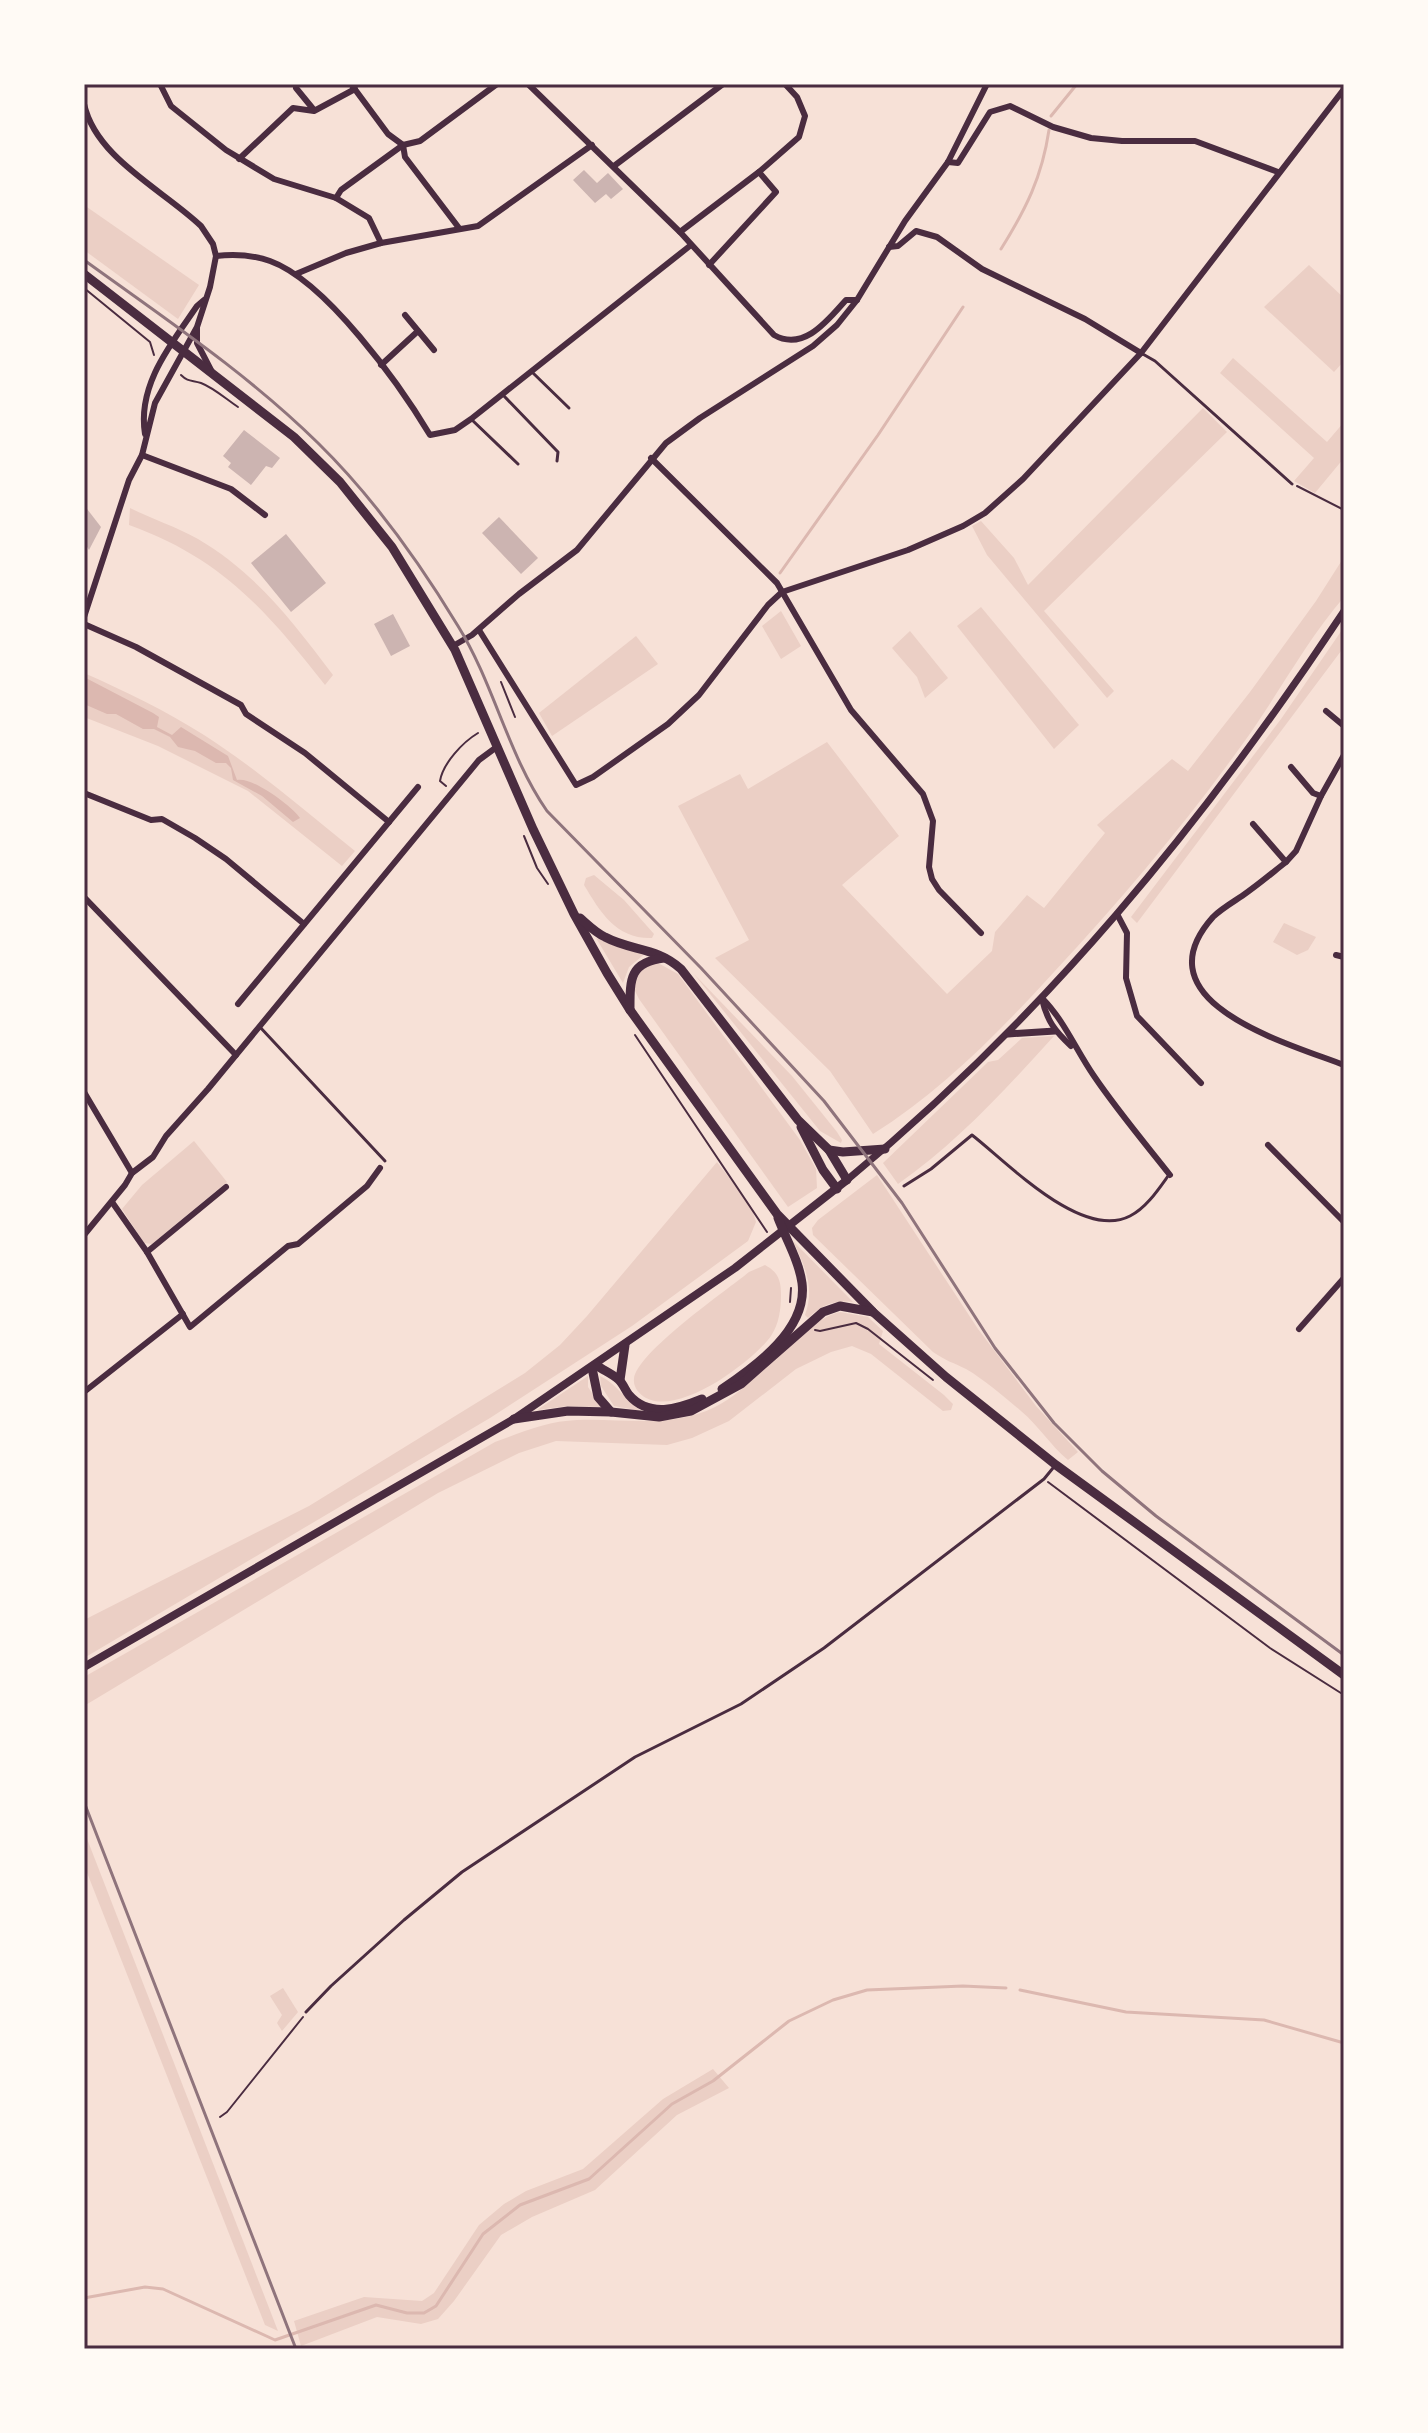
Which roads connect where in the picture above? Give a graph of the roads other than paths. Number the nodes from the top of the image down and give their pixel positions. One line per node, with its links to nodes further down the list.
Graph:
1 (160, 84): 14 (street)
2 (497, 84): 12 (street)
3 (528, 84): 13 (street)
4 (723, 84): 16 (street)
5 (785, 84): 17 (street)
6 (987, 84): 15 (street)
7 (353, 86): 11 (street); 12 (street)
8 (296, 88): 11 (street)
9 (1344, 89): 18 (street)
10 (84, 104): 25 (street)
11 (314, 111): 14 (street)
12 (403, 145): 19 (street); 20 (street)
13 (592, 145): 16 (street); 20 (street)
14 (239, 159): 19 (street)
15 (948, 162): 18 (street); 24 (street)
16 (614, 166): 21 (street)
17 (759, 172): 21 (street); 26 (street)
18 (1278, 172): 37 (street)
19 (336, 198): 22 (street)
20 (459, 228): 22 (street)
21 (680, 232): 23 (street)
22 (381, 243): 28 (street)
23 (691, 245): 26 (street); 39 (street)
24 (889, 247): 30 (street); 37 (street)
25 (216, 256): 28 (street); 29 (street)
26 (709, 265): 30 (street)
27 (84, 274): 34 (main road)
28 (296, 274): 38 (street)
29 (204, 300): 32 (street); 34 (street)
30 (857, 300): 46 (street)
31 (405, 315): 33 (street)
32 (197, 327): 35 (street); 40 (street)
33 (418, 331): 36 (street); 38 (street)
34 (172, 342): 35 (main road); 44 (street)
35 (182, 350): 40 (main road); 44 (street)
36 (434, 350)
37 (1141, 353): 49 (lane); 51 (street)
38 (381, 365): 43 (street)
39 (530, 371): 41 (street); 42 (lane)
40 (212, 372): 56 (main road)
41 (501, 394): 43 (street); 47 (lane)
42 (569, 408)
43 (471, 419): 48 (lane)
44 (145, 437): 45 (street)
45 (142, 455): 50 (street); 53 (street)
46 (651, 458): 51 (street); 55 (street)
47 (557, 461)
48 (518, 464)
49 (1292, 484)
50 (265, 515)
51 (782, 592): 55 (street); 72 (street)
52 (1344, 611): 70 (street)
53 (84, 617)
54 (84, 624): 65 (street)
55 (479, 630): 56 (street)
56 (454, 648): 59 (main road)
57 (1326, 711): 58 (street)
58 (1344, 726)
59 (494, 748): 69 (main road); 77 (street)
60 (1344, 755): 64 (street)
61 (1291, 767): 64 (street)
62 (418, 787): 65 (street)
63 (84, 793): 71 (street)
64 (1321, 796): 67 (street)
65 (389, 822): 71 (street)
66 (1253, 824): 67 (street)
67 (1286, 862): 82 (street)
68 (84, 897): 81 (street)
69 (574, 914): 73 (main road); 76 (main road)
70 (1117, 914): 74 (street); 83 (street)
71 (304, 924): 75 (street)
72 (981, 933)
73 (665, 958): 76 (main road); 85 (main road)
74 (1042, 998): 78 (street); 79 (street); 80 (street)
75 (238, 1004)
76 (630, 1010): 98 (main road)
77 (259, 1026): 81 (street); 89 (lane)
78 (1055, 1031): 79 (street); 80 (street)
79 (1008, 1034): 87 (street)
80 (1077, 1051): 92 (street)
81 (236, 1055): 91 (street)
82 (1344, 1065)
83 (1201, 1083)
84 (84, 1093): 91 (street)
85 (798, 1120): 88 (main road); 96 (main road)
86 (1268, 1145): 99 (street)
87 (885, 1149): 88 (main road); 93 (street)
88 (829, 1150): 93 (main road)
89 (385, 1161)
90 (380, 1168): 104 (street)
91 (132, 1173): 97 (street)
92 (1170, 1175): 94 (lane)
93 (847, 1180): 96 (main road)
94 (904, 1186)
95 (226, 1187): 101 (street)
96 (837, 1189): 106 (main road)
97 (112, 1202): 100 (street); 101 (street)
98 (777, 1214): 103 (main road); 108 (main road)
99 (1344, 1222)
100 (84, 1235)
101 (147, 1252): 104 (street)
102 (1344, 1278): 105 (street)
103 (873, 1312): 110 (main road); 112 (main road)
104 (183, 1314): 109 (street)
105 (1299, 1329)
106 (625, 1345): 107 (main road); 108 (main road)
107 (594, 1367): 108 (main road); 110 (main road); 111 (main road)
108 (620, 1380)
109 (84, 1392)
110 (611, 1412): 111 (main road)
111 (514, 1419): 113 (main road)
112 (1056, 1465): 114 (main road); 115 (lane)
113 (84, 1667)
114 (1344, 1675)
115 (306, 2012)

